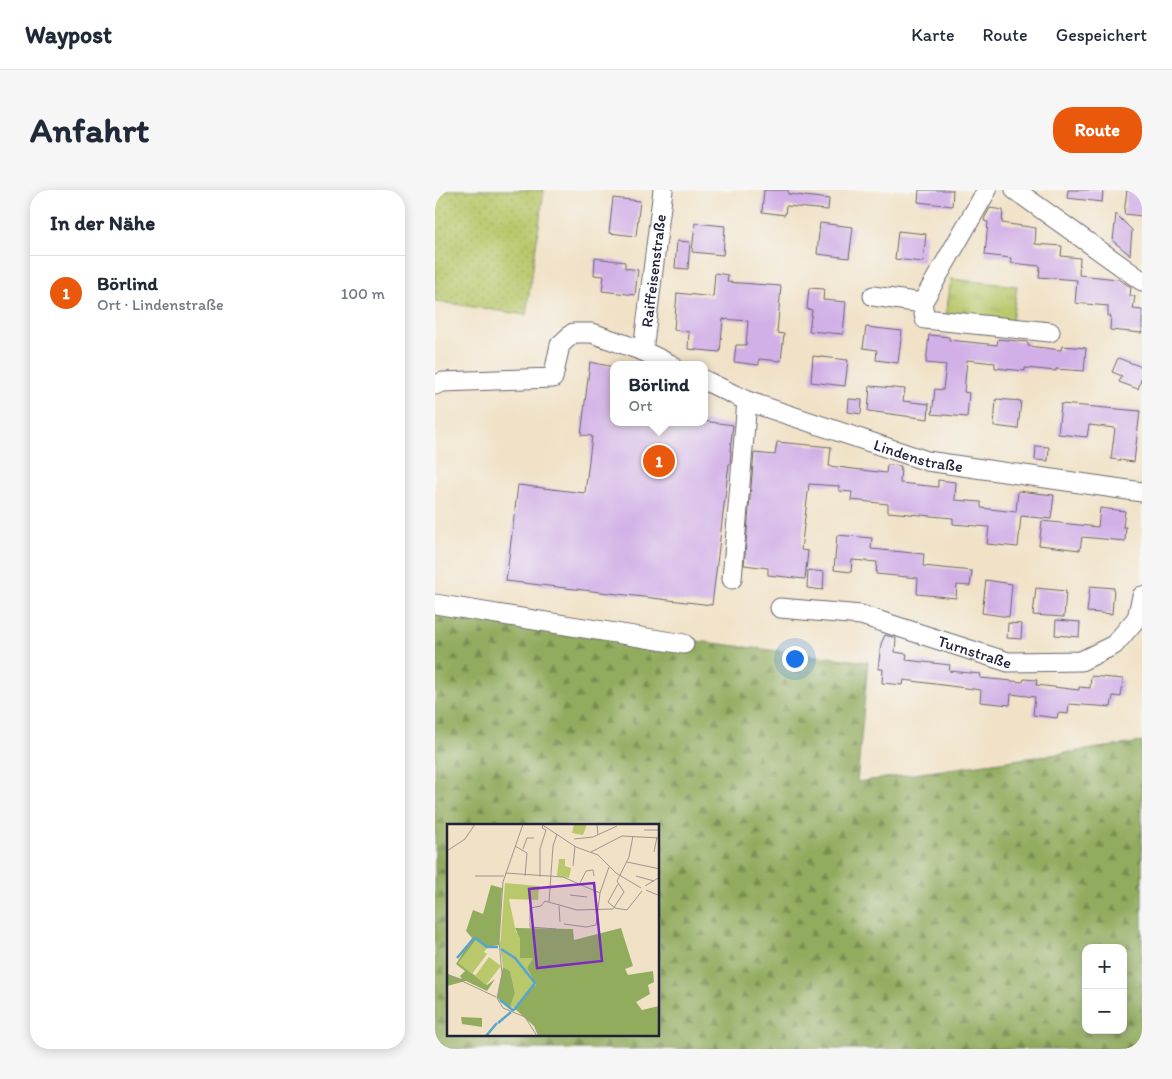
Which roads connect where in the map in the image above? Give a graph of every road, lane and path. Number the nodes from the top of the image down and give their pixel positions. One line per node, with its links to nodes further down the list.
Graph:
1 (663, 190): 8 (street, Raiffeisenstraße)
2 (987, 190): 6 (street)
3 (1015, 190): 4 (street)
4 (1142, 280)
5 (873, 296): 6 (street)
6 (922, 303): 7 (street)
7 (1050, 332)
8 (643, 351): 9 (street); 11 (street)
9 (664, 361)
10 (708, 382): 12 (street, Lindenstraße)
11 (435, 385)
12 (747, 401): 13 (street, Lindenstraße); 14 (street)
13 (1142, 492)
14 (732, 579)
15 (1142, 596): 17 (street, Turnstraße)
16 (435, 604): 18 (street)
17 (780, 608)
18 (684, 644)

